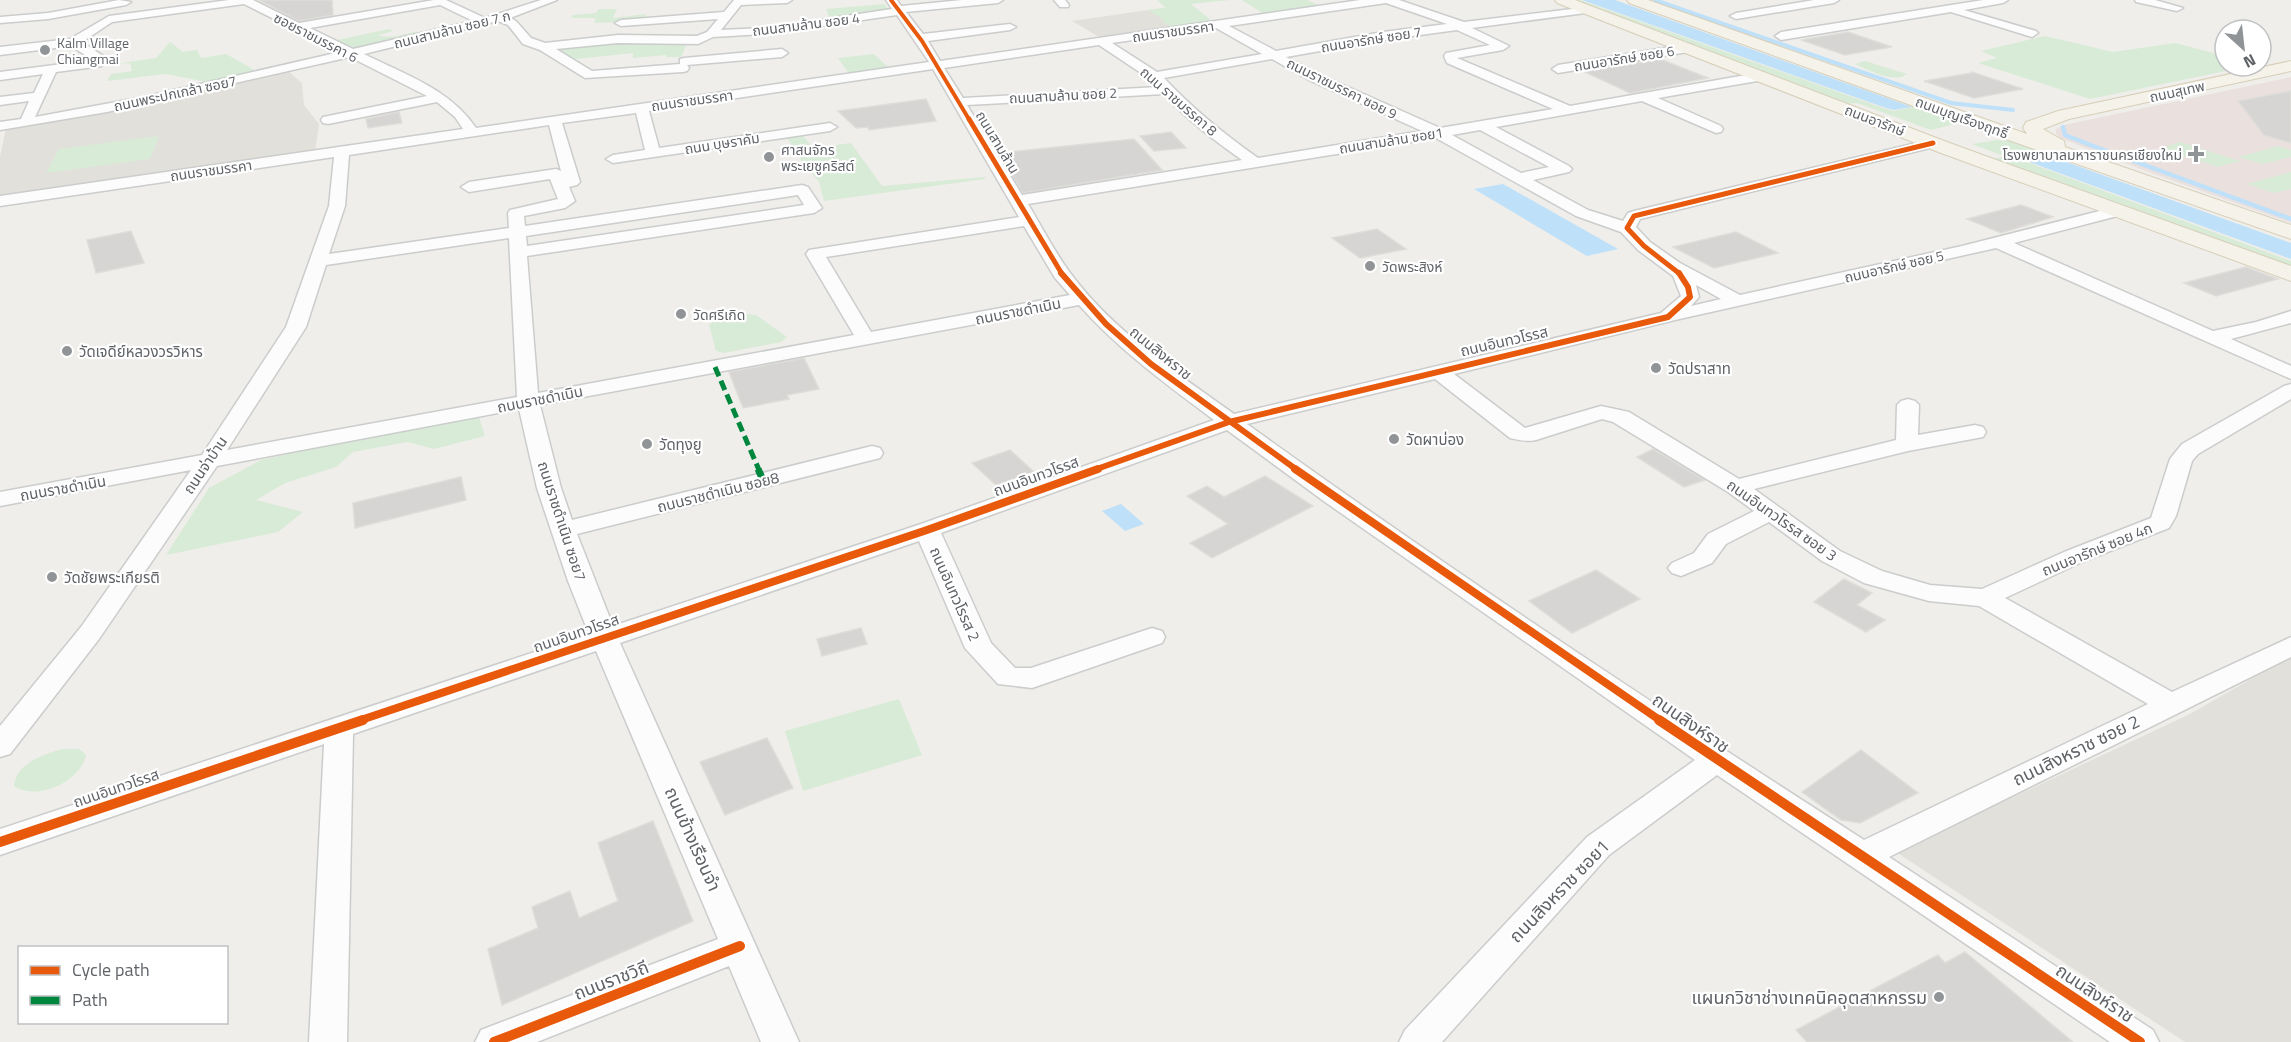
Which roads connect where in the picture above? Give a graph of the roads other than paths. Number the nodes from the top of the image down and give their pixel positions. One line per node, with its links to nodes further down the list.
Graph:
1 (131, 0): 20 (street)
2 (552, 0): 25 (street, ถนนสามล้าน ซอย 7 ก)
3 (787, 0): 14 (street)
4 (998, 0): 17 (street, ถนนสามล้าน ซอย 4)
5 (1383, 0): 21 (street, ถนนราชมรรคา)
6 (1389, 0): 32 (street)
7 (1562, 0): 22 (main road, ถนนอารักษ์)
8 (1634, 0): 59 (main road, ถนนบุญเรืองฤทธิ์)
9 (1834, 0): 24 (street)
10 (1916, 0): 19 (street)
11 (2003, 0): 19 (street)
12 (2140, 0): 18 (street)
13 (246, 1): 27 (street, ซอยราชมรรคา 6); 33 (street, ซอยราชมรรคา 6)
14 (738, 2): 15 (street); 23 (street)
15 (693, 6)
16 (9, 7): 20 (street, ซอยราชมรรคา 6)
17 (897, 7): 36 (street, ถนนสามล้าน ซอย 4); 41 (street, ถนนสามล้าน)
18 (2176, 8)
19 (1949, 9): 37 (street); 40 (street)
20 (86, 10): 27 (street, ซอยราชมรรคา 6); 28 (street)
21 (1324, 10): 26 (street); 31 (street, ถนนราชมรรคา)
22 (1588, 10): 32 (street, ถนนอารักษ์ ซอย 7); 46 (main road, ถนนอารักษ์)
23 (727, 15): 30 (street); 38 (street)
24 (1736, 16)
25 (500, 18): 29 (street, ถนนสามล้าน ซอย 7 ก); 45 (street)
26 (1343, 18)
27 (109, 19): 44 (street)
28 (0, 20)
29 (484, 22): 33 (street); 48 (street, ถนนสามล้าน ซอย 7 ก)
30 (621, 23)
31 (1219, 25): 43 (street, ถนนราชมรรคา); 49 (street, ถนนราชมรรคา ซอย 9)
32 (1460, 26): 39 (street, ถนนอารักษ์ ซอย 7); 66 (street)
33 (296, 27): 48 (street, ซอยราชมรรคา 6)
34 (1010, 27): 41 (street)
35 (1363, 27): 39 (street)
36 (772, 30): 38 (street, ถนนสามล้าน ซอย 4); 57 (street)
37 (2032, 33)
38 (711, 34): 42 (street)
39 (1383, 36): 49 (street, ถนนอารักษ์ ซอย 7)
40 (1781, 36)
41 (920, 38): 50 (street, ถนนสามล้าน)
42 (698, 40): 45 (street); 57 (street)
43 (1101, 41): 50 (street, ถนนราชมรรคา); 55 (street, ถนน ราชมรรคา 8)
44 (73, 42): 47 (street); 53 (street)
45 (544, 47): 57 (street)
46 (1690, 48): 52 (street, ถนนอารักษ์ ซอย 6); 56 (main road, ถนนอารักษ์)
47 (0, 51)
48 (350, 54): 61 (street, ซอยราชมรรคา 6); 71 (street, ถนนพระปกเกล้า ซอย7)
49 (1275, 55): 55 (street, ถนนอารักษ์ ซอย 7); 77 (street, ถนนราชมรรคา ซอย 9)
50 (935, 64): 57 (street, ถนนราชมรรคา); 64 (street, ถนนสามล้าน)
51 (2291, 66): 67 (main road, ถนนสุเทพ)
52 (1558, 69)
53 (51, 70): 54 (street); 60 (street)
54 (0, 76)
55 (1155, 76): 58 (street, ถนน ราชมรรคา 8)
56 (1763, 76): 62 (street, ถนนสามล้าน ซอย1); 79 (main road, ถนนอารักษ์)
57 (687, 80): 65 (street, ถนนราชมรรคา)
58 (1168, 90): 64 (street, ถนนสามล้าน ซอย 2); 83 (street, ถนน ราชมรรคา 8)
59 (1893, 92): 67 (main road, ถนนสุเทพ); 70 (main road, ถนนบุญเรืองฤทธิ์)
60 (38, 96): 63 (street); 71 (street)
61 (440, 97): 68 (street); 76 (street, ซอยราชมรรคา 6)
62 (1643, 97): 66 (street, ถนนสามล้าน ซอย1); 75 (street)
63 (0, 101)
64 (958, 102): 90 (street, ถนนสามล้าน)
65 (640, 107): 69 (street, ถนนราชมรรคา); 81 (street)
66 (1568, 110): 72 (street, ถนนสามล้าน ซอย1)
67 (2064, 115): 84 (main road, ถนนสุเทพ)
68 (328, 120)
69 (554, 120): 76 (street, ถนนราชมรรคา); 86 (street)
70 (1969, 120): 78 (main road, ถนนบุญเรืองฤทธิ์); 79 (main road)
71 (26, 122): 74 (street, ถนนพระปกเกล้า ซอย7)
72 (1482, 125): 77 (street, ถนนสามล้าน ซอย1); 85 (street)
73 (830, 127): 81 (street, ถนน บุษราคัม)
74 (1, 129)
75 (1716, 129)
76 (472, 132): 80 (street, ถนนราชมรรคา)
77 (1438, 133): 83 (street, ถนนสามล้าน ซอย1); 85 (street, ถนนราชมรรคา ซอย 9)
78 (2013, 135): 79 (main road); 84 (main road, ถนนบุญเรืองฤทธิ์)
79 (1933, 143): 91 (main road, ถนนอารักษ์); 93 (street)
80 (342, 151): 89 (street, ถนนราชมรรคา); 97 (street, ถนนจ่าบ้าน)
81 (653, 154): 82 (street, ถนน บุษราคัม)
82 (613, 159)
83 (1255, 162): 90 (street, ถนนสามล้าน ซอย1)
84 (2122, 171): 94 (main road, ถนนบุญเรืองฤทธิ์)
85 (1517, 178): 93 (street, ถนนราชมรรคา ซอย 9)
86 (560, 184): 87 (street); 95 (street)
87 (469, 187)
88 (694, 191): 95 (street)
89 (0, 201)
90 (1017, 201): 92 (street, ถนนสามล้าน)
91 (2119, 211): 96 (street, ถนนอารักษ์ ซอย 5); 99 (main road, ถนนอารักษ์)
92 (1029, 219): 100 (street, ถนนสามล้าน); 105 (street)
93 (1628, 228): 98 (street)
94 (2291, 232)
95 (518, 234): 95 (street); 97 (street); 109 (street, ถนนราชดำเนิน ซอย7)
96 (1998, 242): 101 (street, ถนนอารักษ์ ซอย 5); 104 (street)
97 (318, 261): 115 (street, ถนนจ่าบ้าน)
98 (1677, 268): 101 (street); 102 (street, ถนนอินทวโรรส)
99 (2291, 274)
100 (1081, 299): 105 (street, ถนนราชดำเนิน); 111 (street, ถนนสิงหราช)
101 (1738, 301): 102 (street, ถนนอารักษ์ ซอย 5)
102 (1668, 317): 106 (street, ถนนอินทวโรรส)
103 (2291, 317): 104 (street)
104 (2211, 337): 107 (street)
105 (866, 339): 109 (street, ถนนราชดำเนิน)
106 (1437, 371): 111 (street, ถนนอินทวโรรส); 116 (street, ถนนอินทวโรรส ซอย 3)
107 (2291, 373)
108 (2291, 390): 122 (street, ถนนอารักษ์ ซอย 4ก)
109 (528, 401): 115 (street, ถนนราชดำเนิน); 119 (street, ถนนราชดำเนิน ซอย7)
110 (1908, 405): 113 (street)
111 (1230, 415): 120 (street, ถนนอินทวโรรส); 129 (street, ถนนสิงห์ราช)
112 (1975, 432): 113 (street)
113 (1907, 444): 116 (street)
114 (872, 453): 119 (street, ถนนราชดำเนิน ซอย8)
115 (209, 460): 117 (street, ถนนราชดำเนิน); 128 (street, ถนนจ่าบ้าน)
116 (1736, 487): 118 (street, ถนนอินทวโรรส ซอย 3)
117 (0, 499)
118 (1771, 512): 121 (street); 122 (street, ถนนอินทวโรรส ซอย 3)
119 (563, 530): 123 (street, ถนนราชดำเนิน ซอย7)
120 (927, 530): 123 (street, ถนนอินทวโรรส); 124 (street, ถนนอินทวโรรส 2)
121 (1681, 568)
122 (1985, 598): 126 (street, ถนนอินทวโรรส ซอย 3)
123 (604, 637): 127 (street, ถนนอินทวโรรส); 132 (street, ถนนข้างเรือนจำ)
124 (1152, 637)
125 (2291, 646): 126 (street, ถนนสิงหราช ซอย 2)
126 (2170, 704): 131 (street, ถนนสิงหราช ซอย 2)
127 (339, 727): 130 (street, ถนนอินทวโรรส); 133 (street)
128 (0, 746)
129 (1717, 760): 131 (street, ถนนสิงห์ราช); 136 (street, ถนนสิงหราช ซอย1)
130 (0, 842)
131 (1862, 856): 137 (street, ถนนสิงห์ราช)
132 (740, 946): 134 (street, ถนนราชวิถี); 135 (street, ถนนข้างเรือนจำ)
133 (328, 1042)
134 (494, 1042)
135 (780, 1042)
136 (1418, 1042)
137 (2140, 1042)

